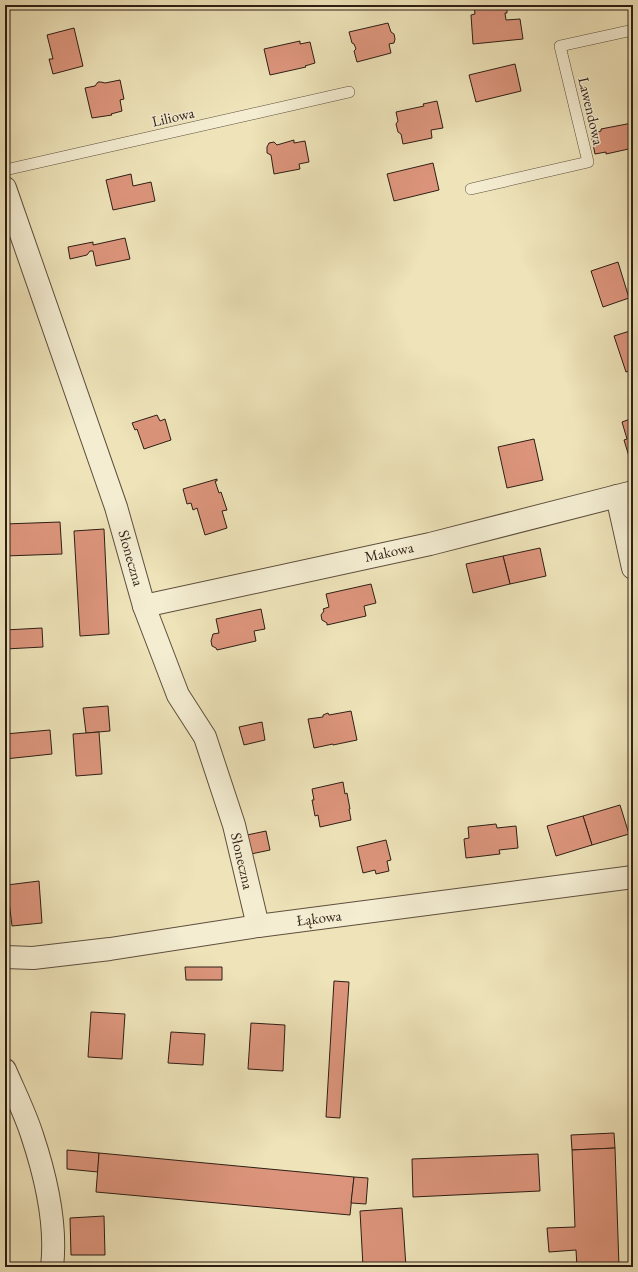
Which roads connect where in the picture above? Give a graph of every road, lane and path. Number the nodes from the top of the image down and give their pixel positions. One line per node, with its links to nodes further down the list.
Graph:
1 (633, 30): 5 (lane, Lawendowa)
2 (348, 92): 3 (lane, Liliowa)
3 (5, 170)
4 (5, 188): 8 (street, Słoneczna)
5 (470, 189)
6 (625, 494): 7 (street); 8 (street, Makowa)
7 (633, 568)
8 (144, 606): 10 (street, Słoneczna)
9 (633, 877): 10 (street, Łąkowa)
10 (258, 926): 11 (street, Łąkowa)
11 (5, 957)
12 (5, 1070): 13 (street)
13 (52, 1267)

